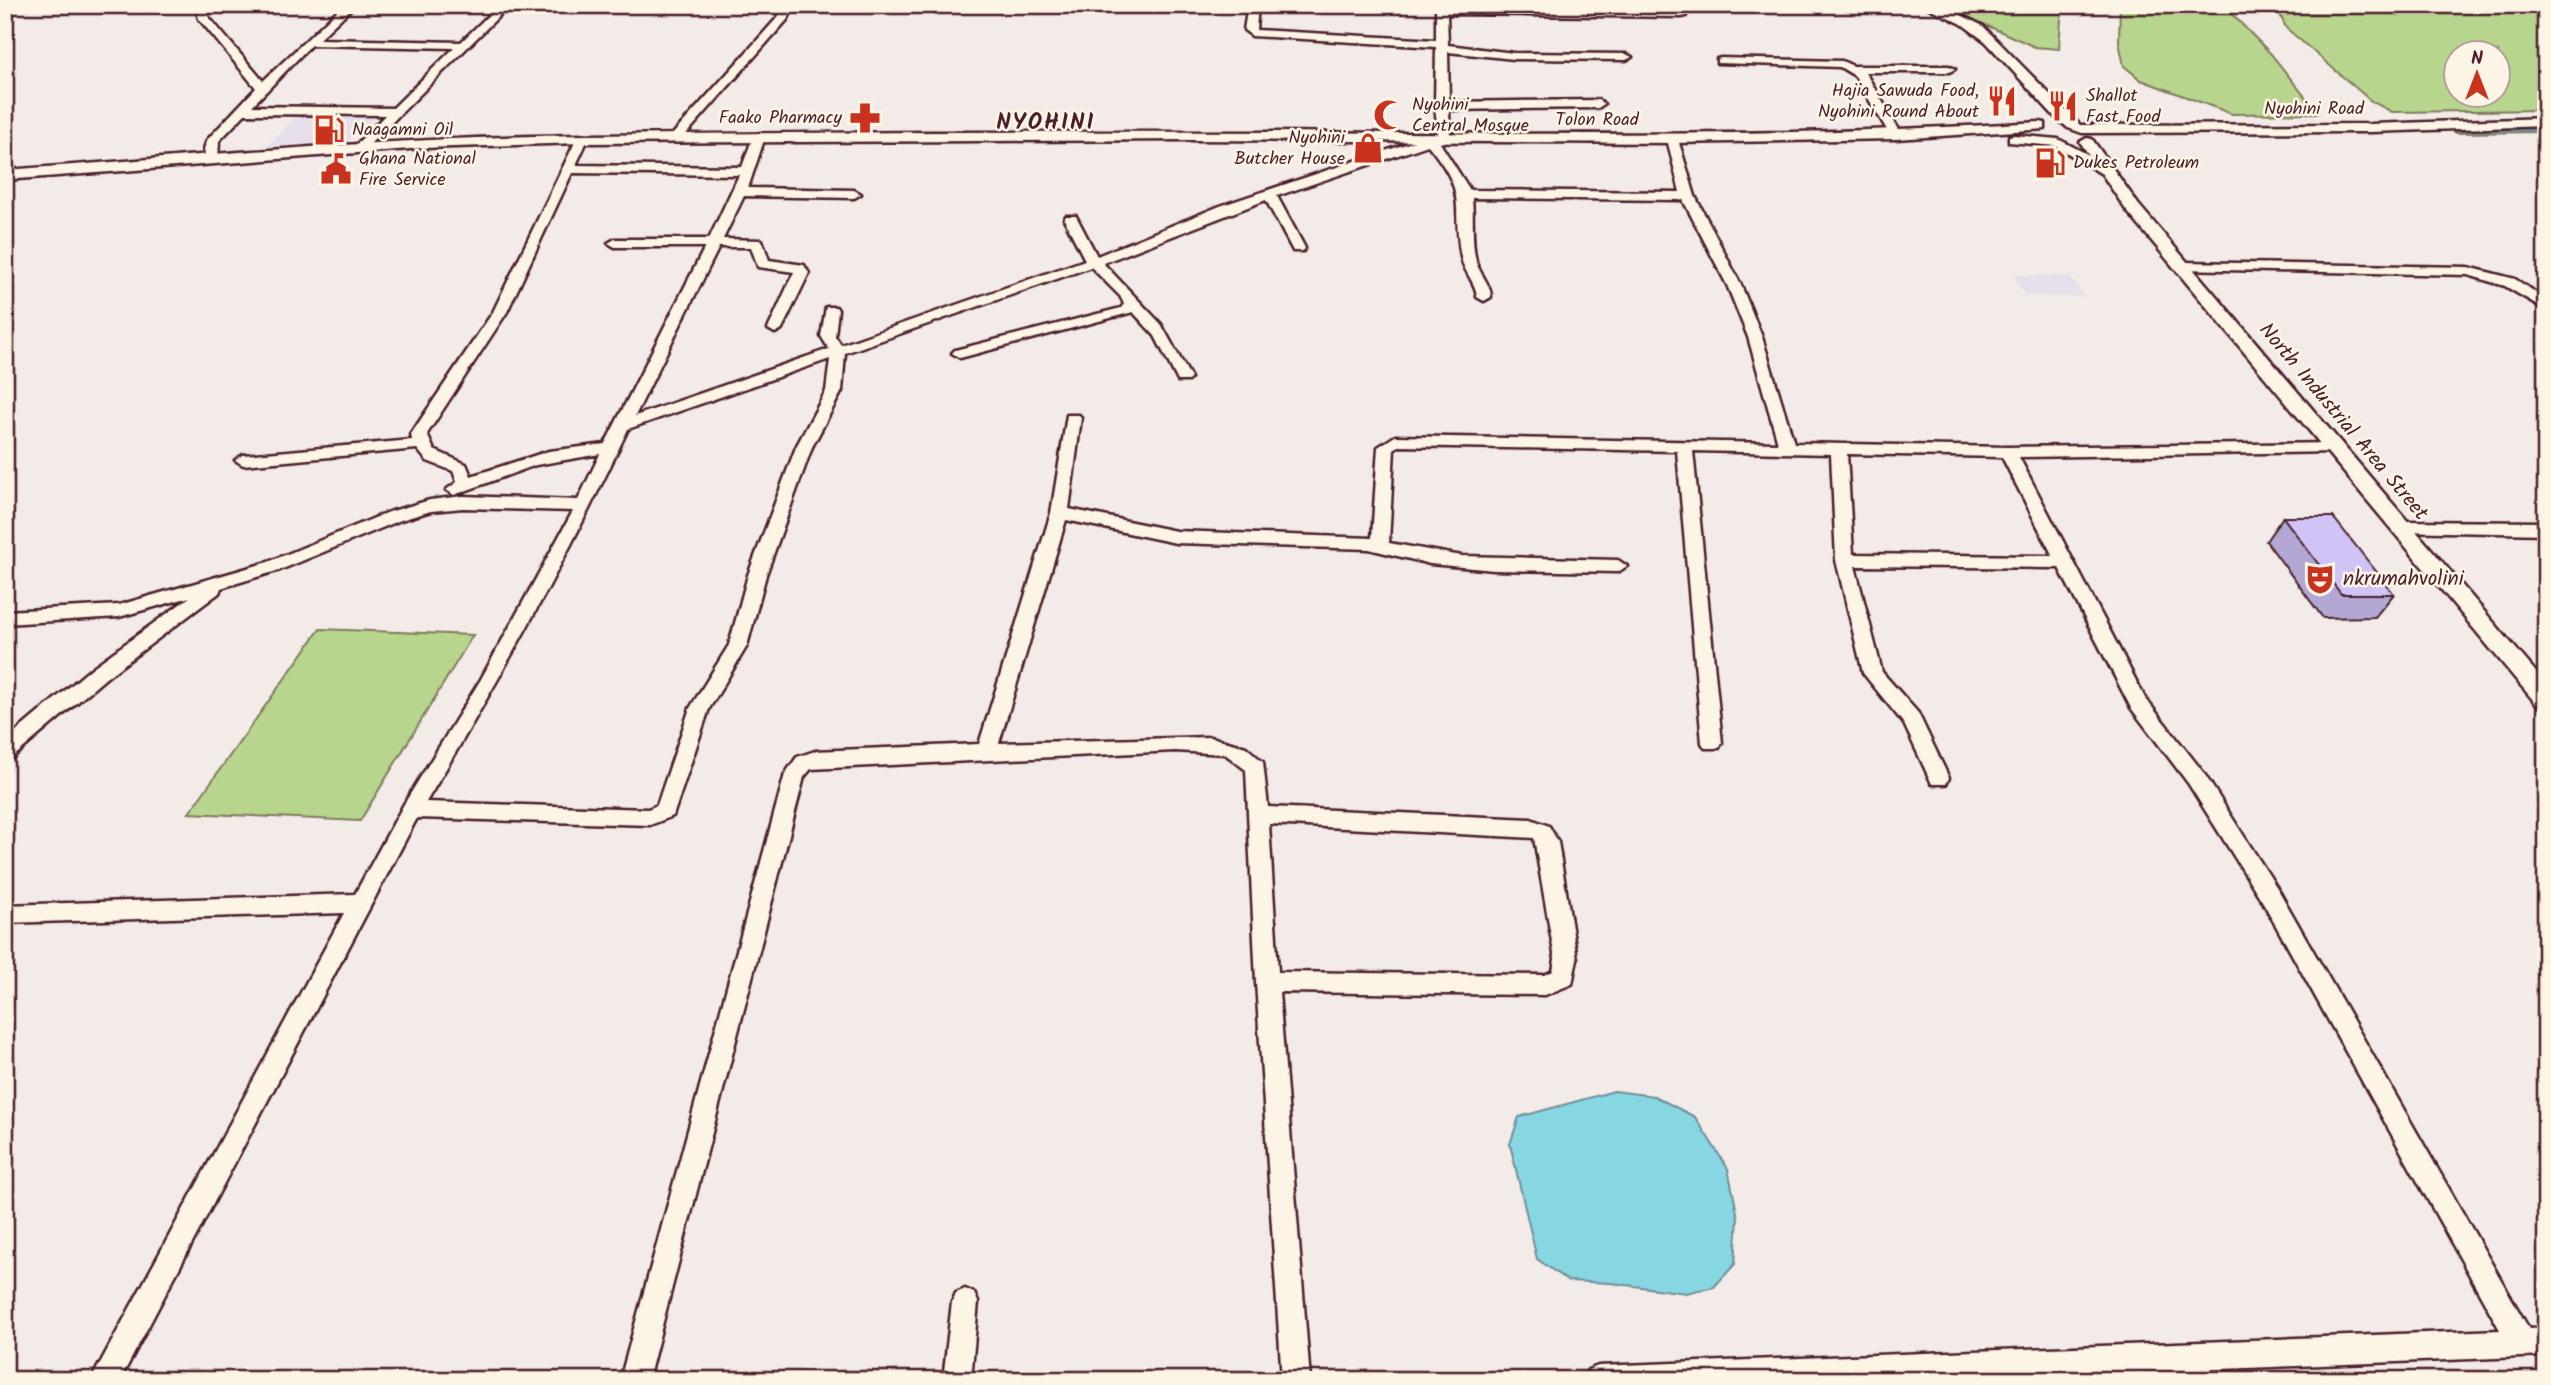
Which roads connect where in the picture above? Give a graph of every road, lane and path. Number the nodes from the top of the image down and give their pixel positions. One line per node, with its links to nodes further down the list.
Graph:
1 (200, 5): 16 (street)
2 (350, 5): 9 (street)
3 (505, 5): 10 (street)
4 (790, 5): 28 (street)
5 (1253, 5): 11 (street)
6 (1929, 5): 17 (main road, North Industrial Area Street)
7 (1441, 8): 8 (street); 11 (street)
8 (1682, 14)
9 (308, 42): 10 (street); 16 (street)
10 (465, 45): 21 (street)
11 (1441, 46): 12 (street); 19 (street)
12 (1626, 57)
13 (1721, 61): 14 (street)
14 (1852, 69): 15 (street); 25 (street)
15 (1948, 69)
16 (262, 88): 20 (street)
17 (2041, 97): 23 (main road); 24 (main road, North Industrial Area Street)
18 (1598, 104): 19 (street)
19 (1441, 106): 31 (street)
20 (242, 110): 21 (street); 34 (street)
21 (398, 112): 33 (street)
22 (2546, 122): 24 (main road, Nyohini Road)
23 (2042, 125): 24 (main road); 25 (main road); 32 (main road)
24 (2083, 134): 26 (main road, Nyohini Road); 32 (main road); 37 (main road, North Industrial Area Street)
25 (1896, 135): 30 (main road, Tolon Road); 32 (main road)
26 (2546, 135)
27 (760, 137): 28 (main road, Tolon Road); 31 (main road, Tolon Road); 36 (street)
28 (676, 138): 29 (main road, Tolon Road)
29 (582, 139): 33 (main road, Tolon Road); 35 (street)
30 (1673, 139): 31 (main road, Tolon Road); 43 (street)
31 (1437, 140): 41 (street); 42 (street)
32 (2058, 144): 37 (main road, North Industrial Area Street)
33 (358, 149): 34 (main road, Tolon Road)
34 (212, 160): 38 (main road, Tolon Road)
35 (570, 169): 36 (street); 60 (street)
36 (749, 171): 39 (street)
37 (2107, 173): 49 (main road, North Industrial Area Street)
38 (5, 175)
39 (740, 192): 40 (street); 45 (street)
40 (854, 194)
41 (1270, 194): 47 (street); 48 (street)
42 (1465, 194): 43 (street); 50 (street)
43 (1688, 196): 64 (street)
44 (1071, 219): 48 (street)
45 (714, 242): 46 (street); 54 (street); 59 (street)
46 (615, 243)
47 (1298, 248)
48 (1093, 261): 52 (street); 55 (street)
49 (2183, 266): 51 (street); 61 (main road, North Industrial Area Street)
50 (1484, 297)
51 (2544, 303)
52 (1130, 304): 56 (street); 57 (street)
53 (831, 310): 55 (street)
54 (775, 329)
55 (838, 352): 59 (street); 85 (street)
56 (960, 353)
57 (1183, 378)
58 (1073, 418): 70 (street)
59 (622, 426): 63 (street)
60 (421, 444): 67 (street); 68 (street)
61 (2335, 447): 66 (street); 72 (main road, North Industrial Area Street)
62 (1685, 448): 64 (street); 74 (street); 81 (street)
63 (610, 449): 68 (street); 69 (street)
64 (1788, 450): 65 (street)
65 (1839, 450): 66 (street); 75 (street)
66 (2008, 452): 76 (street)
67 (243, 460)
68 (466, 485): 71 (street)
69 (584, 506): 71 (street); 85 (street)
70 (1060, 513): 74 (street); 83 (street)
71 (395, 516): 78 (street)
72 (2401, 527): 73 (street); 80 (main road, North Industrial Area Street)
73 (2546, 528)
74 (1374, 545): 77 (street)
75 (1845, 560): 76 (street); 84 (street)
76 (2065, 562): 91 (street)
77 (1618, 566)
78 (222, 583): 79 (street); 82 (street)
79 (5, 618)
80 (2546, 700)
81 (1712, 743)
82 (5, 752)
83 (986, 752): 86 (street); 93 (street)
84 (1939, 778)
85 (411, 810): 87 (street)
86 (1261, 815): 89 (street); 89 (street)
87 (363, 903): 88 (street); 92 (street)
88 (5, 914)
89 (1267, 982): 95 (street)
90 (965, 1302): 94 (street)
91 (2534, 1343): 96 (street)
92 (105, 1380)
93 (634, 1380)
94 (957, 1380)
95 (1296, 1380)
96 (1598, 1380)

